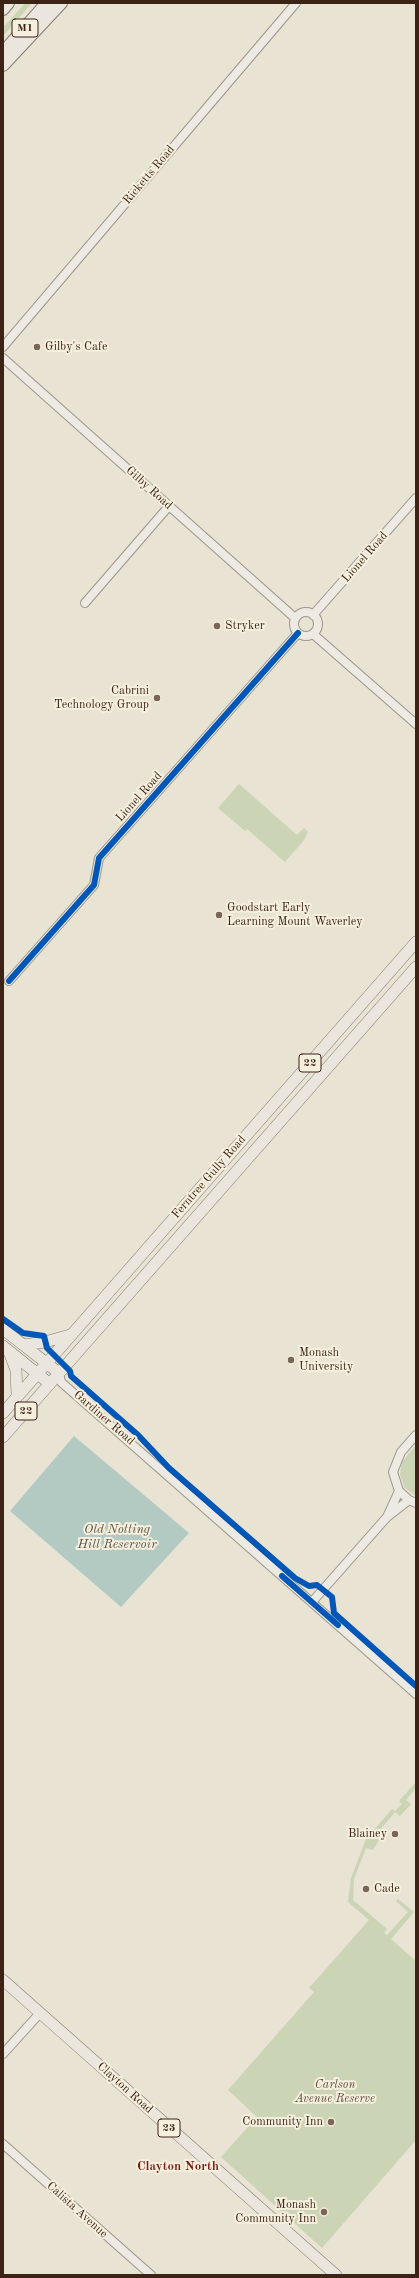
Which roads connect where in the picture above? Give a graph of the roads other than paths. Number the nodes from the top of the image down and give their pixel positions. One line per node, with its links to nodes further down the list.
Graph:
1 (8, 3): 5 (highway, M1)
2 (46, 3): 6 (highway, M1)
3 (61, 3): 7 (highway)
4 (296, 3): 8 (street, Ricketts Road)
5 (3, 9)
6 (3, 53)
7 (3, 65)
8 (3, 347)
9 (3, 358): 11 (street, Gilby Road)
10 (416, 498): 13 (street, Lionel Road)
11 (169, 506): 12 (street); 14 (street, Gilby Road)
12 (85, 602)
13 (314, 615): 14 (street); 16 (street)
14 (295, 618): 15 (street)
15 (298, 633): 16 (street); 20 (street, Lionel Road)
16 (313, 634): 17 (street)
17 (416, 724)
18 (416, 942): 21 (main road, Ferntree Gully Road / 22)
19 (416, 967): 22 (main road, Ferntree Gully Road / 22)
20 (9, 981)
21 (238, 1145): 22 (main road); 24 (main road, Ferntree Gully Road / 22)
22 (251, 1156): 29 (main road, Ferntree Gully Road / 22)
23 (3, 1329): 25 (main road)
24 (72, 1334): 25 (main road); 27 (main road, Ferntree Gully Road / 22)
25 (24, 1345): 27 (main road)
26 (6, 1349): 28 (main road); 31 (main road)
27 (46, 1362): 28 (main road, Ferntree Gully Road / 22); 29 (main road)
28 (36, 1372): 30 (main road); 31 (main road, Ferntree Gully Road / 22)
29 (60, 1377): 30 (main road, Ferntree Gully Road / 22); 38 (street, Gardiner Road)
30 (50, 1384): 34 (main road, Ferntree Gully Road / 22)
31 (17, 1395): 32 (main road, Ferntree Gully Road / 22)
32 (3, 1412)
33 (416, 1435): 35 (street)
34 (3, 1437)
35 (399, 1491): 36 (street); 37 (street)
36 (413, 1502): 37 (street)
37 (387, 1517): 38 (street)
38 (312, 1602): 39 (street, Gardiner Road)
39 (416, 1694)
40 (3, 1980): 41 (main road, Clayton Road / 23)
41 (40, 2013): 42 (street); 44 (main road, Clayton Road / 23)
42 (3, 2054)
43 (3, 2144): 45 (street, Calista Avenue)
44 (330, 2273)
45 (151, 2275)

